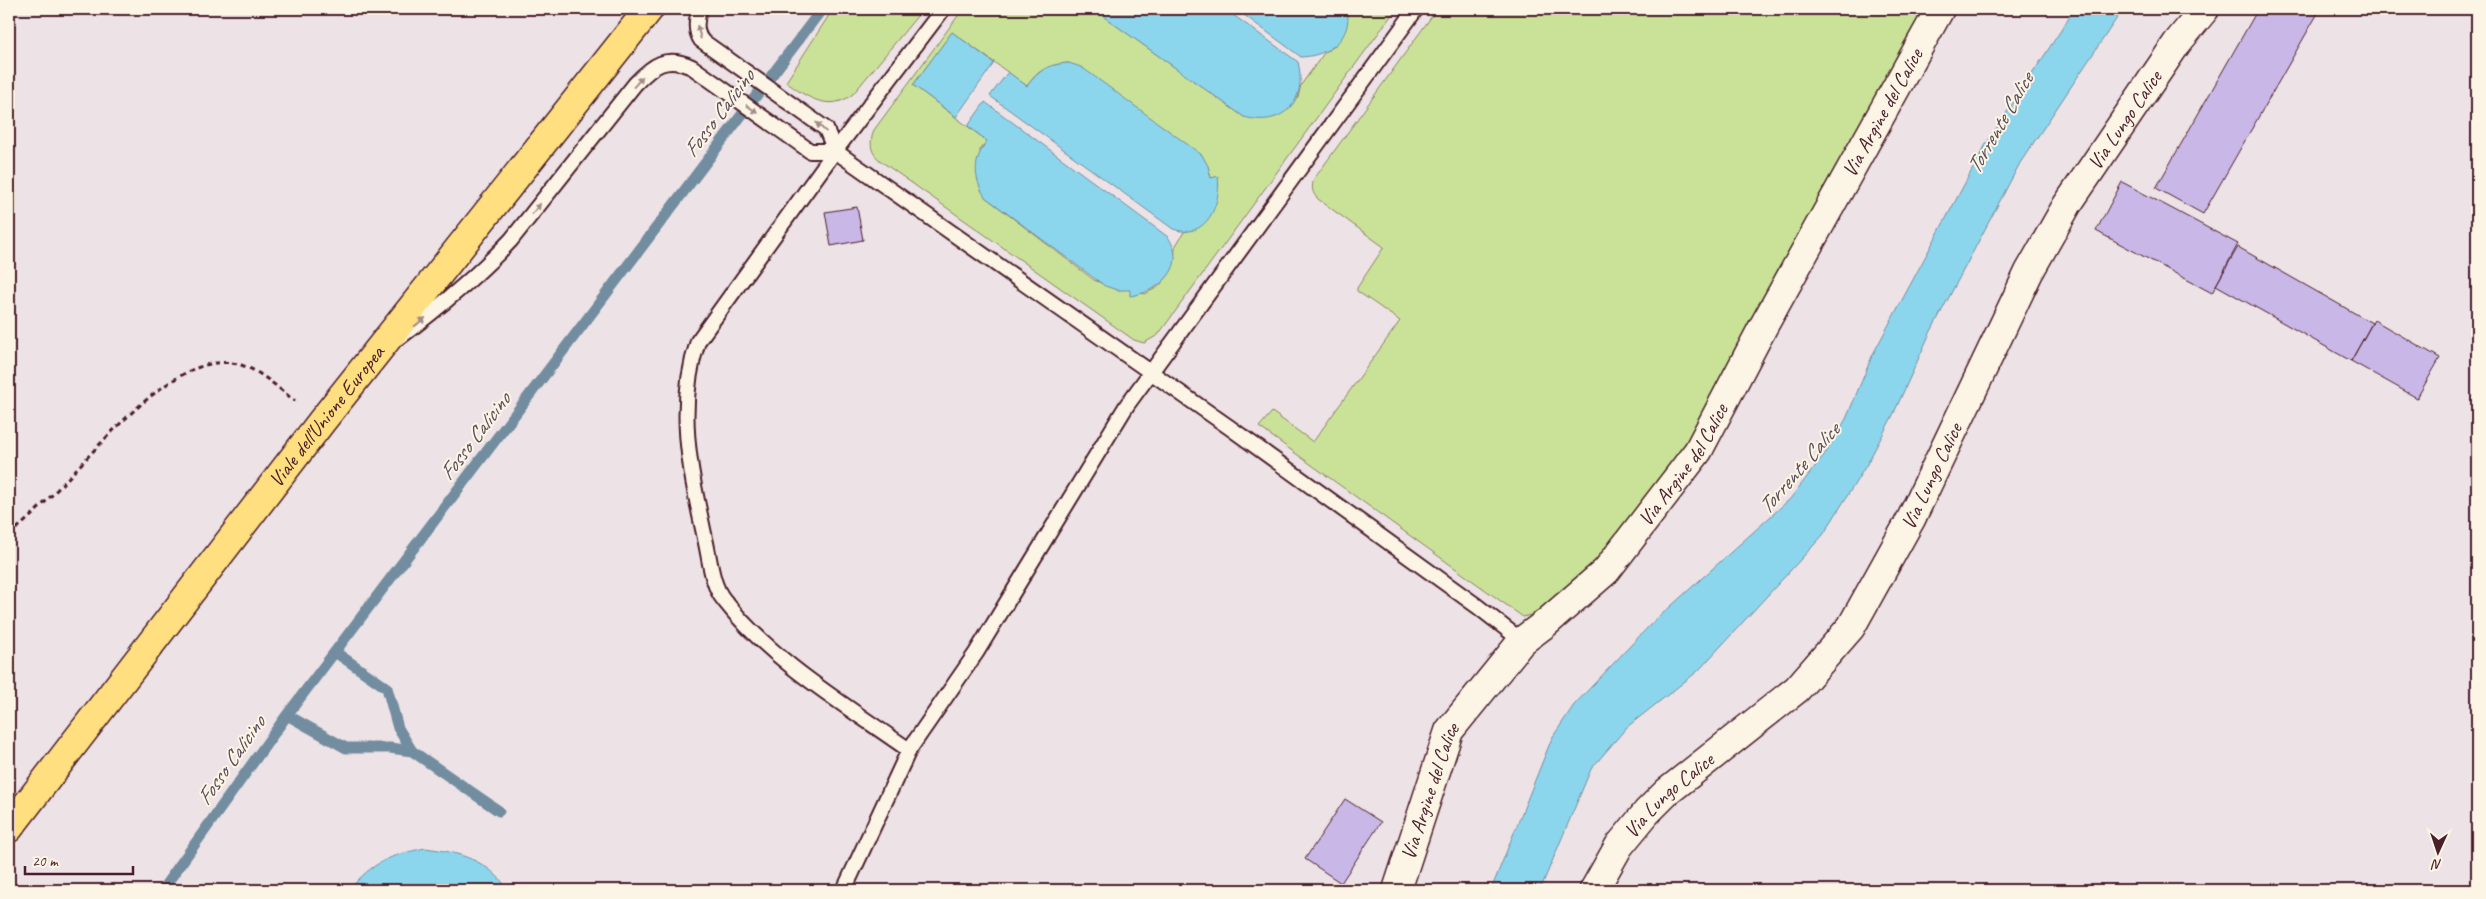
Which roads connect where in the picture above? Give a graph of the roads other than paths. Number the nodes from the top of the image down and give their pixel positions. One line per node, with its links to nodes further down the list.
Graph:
1 (649, 9): 8 (main road, Viale dell'Unione Europea)
2 (700, 9): 7 (lane, one-way to 2)
3 (943, 9): 7 (lane)
4 (1416, 9): 9 (lane)
5 (1940, 9): 10 (street, Via Argine del Calice)
6 (2205, 9): 15 (street, Via Lungo Calice)
7 (835, 151): 8 (lane, one-way to 7); 9 (lane); 11 (lane)
8 (368, 362): 12 (main road, Viale dell'Unione Europea)
9 (1151, 372): 10 (lane); 11 (lane)
10 (1522, 641): 14 (street, Via Argine del Calice)
11 (909, 750): 13 (lane)
12 (9, 828)
13 (844, 890)
14 (1397, 890)
15 (1594, 890)

